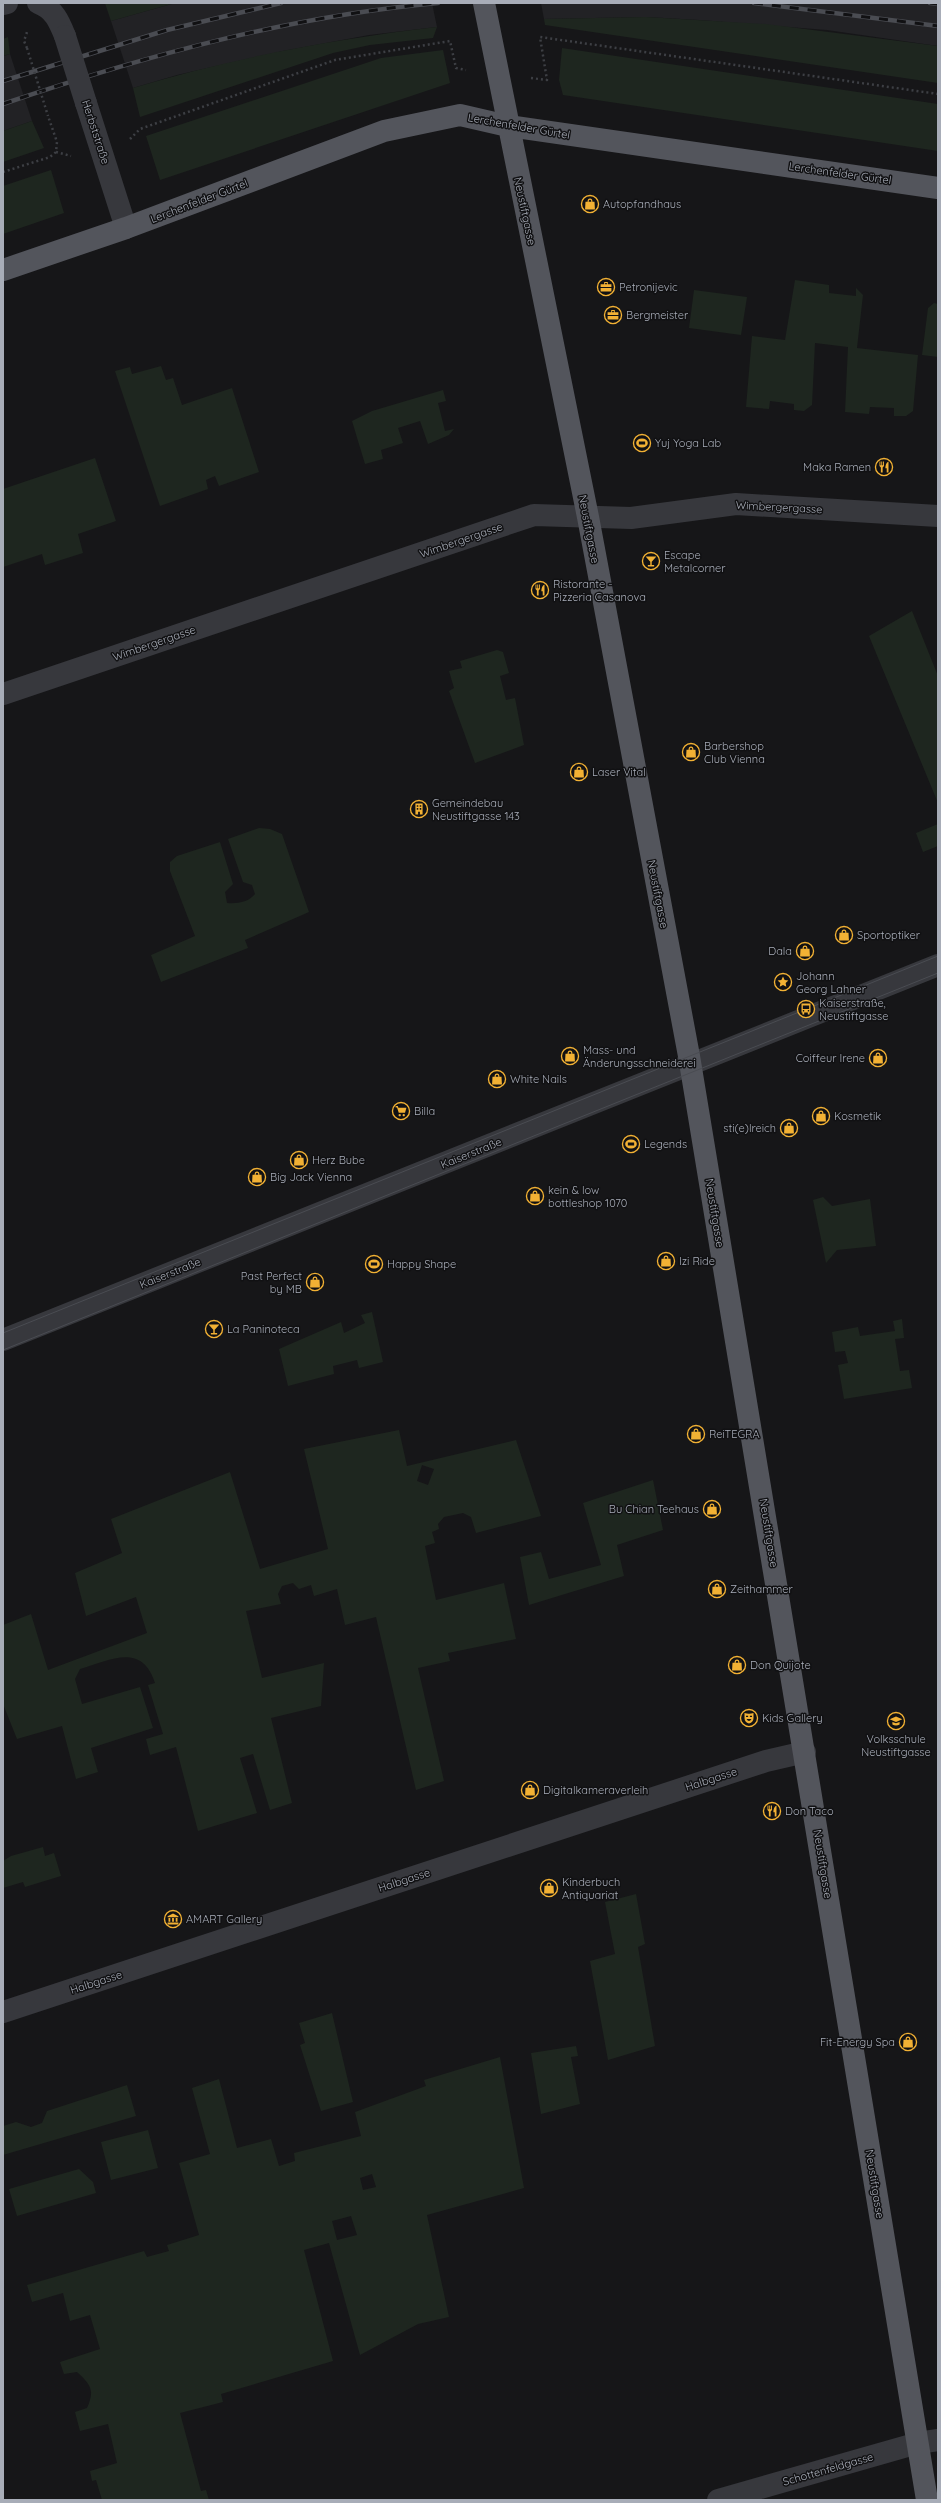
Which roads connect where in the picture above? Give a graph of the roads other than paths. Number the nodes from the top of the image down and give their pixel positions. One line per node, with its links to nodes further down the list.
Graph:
1 (7, 3): 3 (street)
2 (38, 3): 7 (street, Herbststraße, bridge)
3 (3, 4)
4 (486, 13): 5 (main road, Neustiftgasse)
5 (508, 126): 6 (main road, Lerchenfelder Gürtel); 7 (main road, Lerchenfelder Gürtel); 10 (main road, Neustiftgasse)
6 (938, 188)
7 (126, 228): 8 (main road, Lerchenfelder Gürtel)
8 (3, 270)
9 (938, 516): 10 (street, Wimbergergasse)
10 (588, 517): 11 (street, Wimbergergasse); 13 (main road, Neustiftgasse)
11 (3, 694)
12 (938, 965): 13 (street, Kaiserstraße)
13 (690, 1064): 14 (street, Kaiserstraße); 15 (main road, Neustiftgasse)
14 (3, 1340)
15 (805, 1752): 16 (street, Halbgasse); 17 (main road, Neustiftgasse)
16 (3, 2012)
17 (928, 2442): 18 (street, Schottenfeldgasse); 19 (main road, Neustiftgasse)
18 (718, 2500)
19 (927, 2500)

